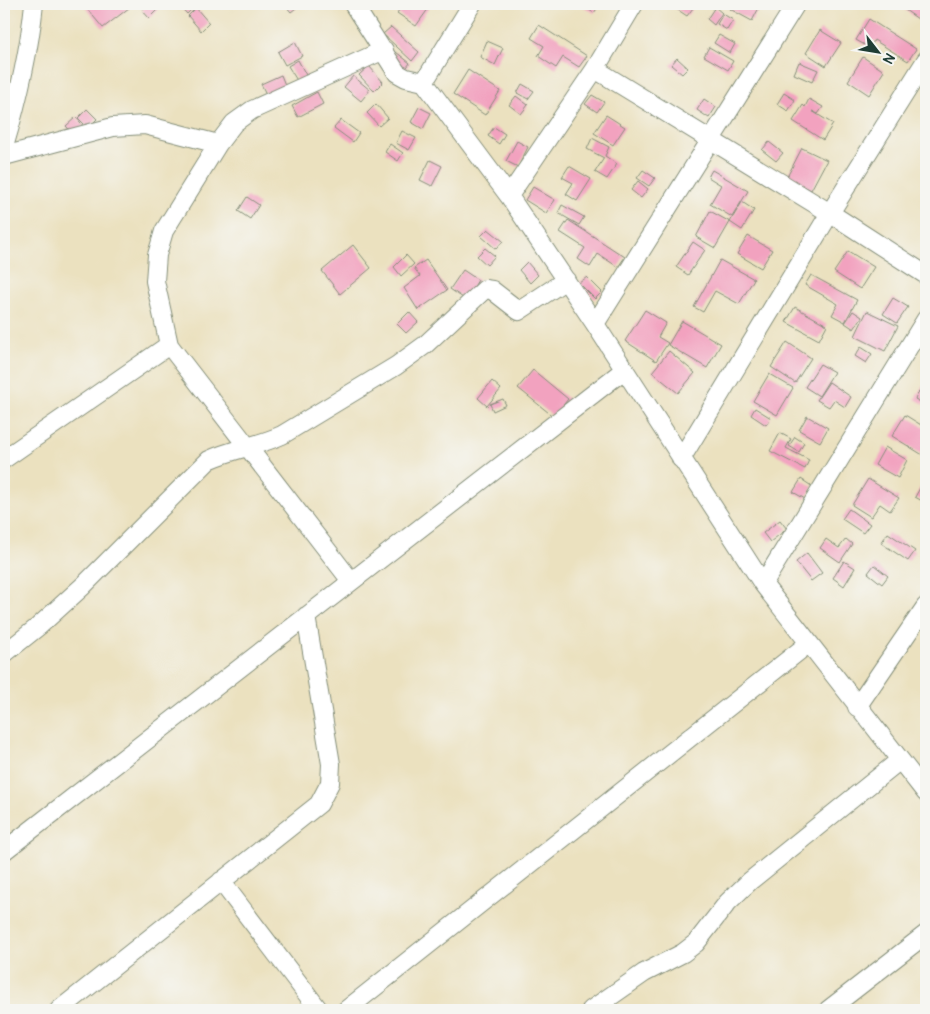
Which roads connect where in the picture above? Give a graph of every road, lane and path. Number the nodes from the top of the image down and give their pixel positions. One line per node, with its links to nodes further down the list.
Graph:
1 (34, 4): 12 (street)
2 (354, 4): 6 (street)
3 (472, 4): 9 (street)
4 (634, 4): 8 (street)
5 (796, 4): 10 (street)
6 (384, 50): 9 (street); 11 (street)
7 (926, 60): 15 (street)
8 (595, 69): 10 (street); 14 (street)
9 (424, 82): 14 (street)
10 (711, 141): 15 (street); 19 (street)
11 (218, 144): 13 (street); 20 (street)
12 (4, 147)
13 (4, 156)
14 (509, 196): 17 (street)
15 (830, 213): 16 (street); 24 (street)
16 (926, 274)
17 (566, 280): 19 (street); 22 (street)
18 (926, 319): 26 (street)
19 (596, 324): 21 (street)
20 (169, 345): 22 (street); 23 (street)
21 (624, 370): 24 (street); 25 (street)
22 (248, 448): 25 (street); 30 (street)
23 (4, 459)
24 (681, 459): 26 (street)
25 (351, 581): 28 (street)
26 (763, 584): 29 (street)
27 (926, 606): 31 (street)
28 (306, 616): 34 (street); 35 (street)
29 (808, 644): 31 (street); 39 (street)
30 (4, 654)
31 (858, 707): 32 (street)
32 (900, 760): 33 (street); 40 (street)
33 (926, 793)
34 (4, 851)
35 (222, 881): 37 (street); 38 (street)
36 (926, 934): 41 (street)
37 (59, 1010)
38 (319, 1010)
39 (346, 1010)
40 (591, 1010)
41 (828, 1010)

